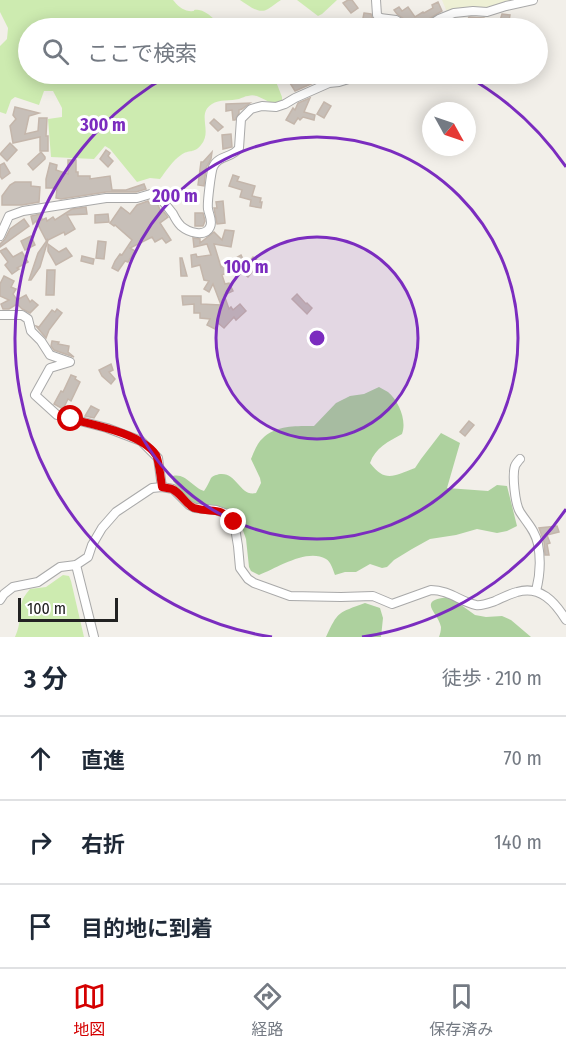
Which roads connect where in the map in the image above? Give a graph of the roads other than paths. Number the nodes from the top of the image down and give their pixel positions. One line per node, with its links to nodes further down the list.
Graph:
1 (376, 0): 3 (street)
2 (532, 0): 4 (street)
3 (380, 18)
4 (441, 18)
5 (327, 84): 6 (street)
6 (0, 236)
7 (0, 315): 9 (street)
8 (520, 459): 11 (street)
9 (162, 487): 10 (street); 11 (street)
10 (76, 565): 12 (street); 14 (street)
11 (536, 591): 13 (street)
12 (0, 600)
13 (566, 620)
14 (94, 637)

